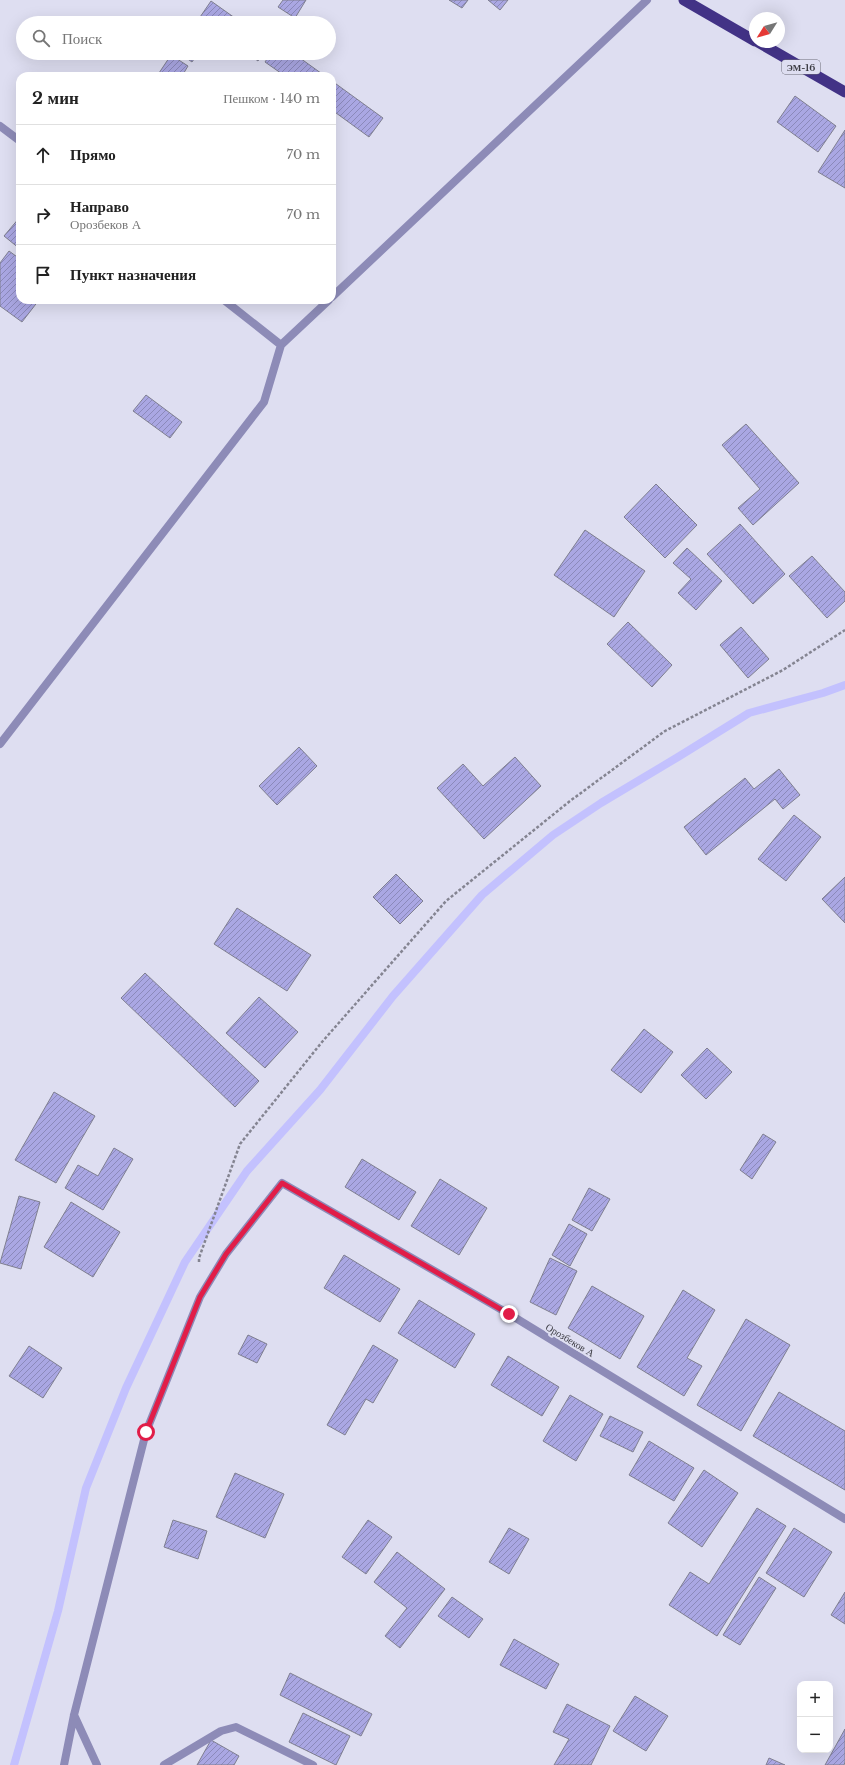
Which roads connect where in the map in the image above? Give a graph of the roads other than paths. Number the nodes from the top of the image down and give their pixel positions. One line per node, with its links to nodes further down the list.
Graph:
1 (647, 0): 8 (street)
2 (684, 0): 3 (highway)
3 (749, 37)
4 (768, 48): 5 (highway, ЭМ-16)
5 (845, 92)
6 (0, 126): 7 (street)
7 (16, 138)
8 (336, 293)
9 (229, 304): 11 (street)
10 (325, 304): 11 (street)
11 (281, 345): 12 (street)
12 (0, 744)
13 (845, 1519): 14 (street, Орозбеков А)
14 (74, 1715): 15 (street); 16 (street)
15 (64, 1765)
16 (97, 1765)
17 (164, 1765): 18 (street)
18 (313, 1765)

